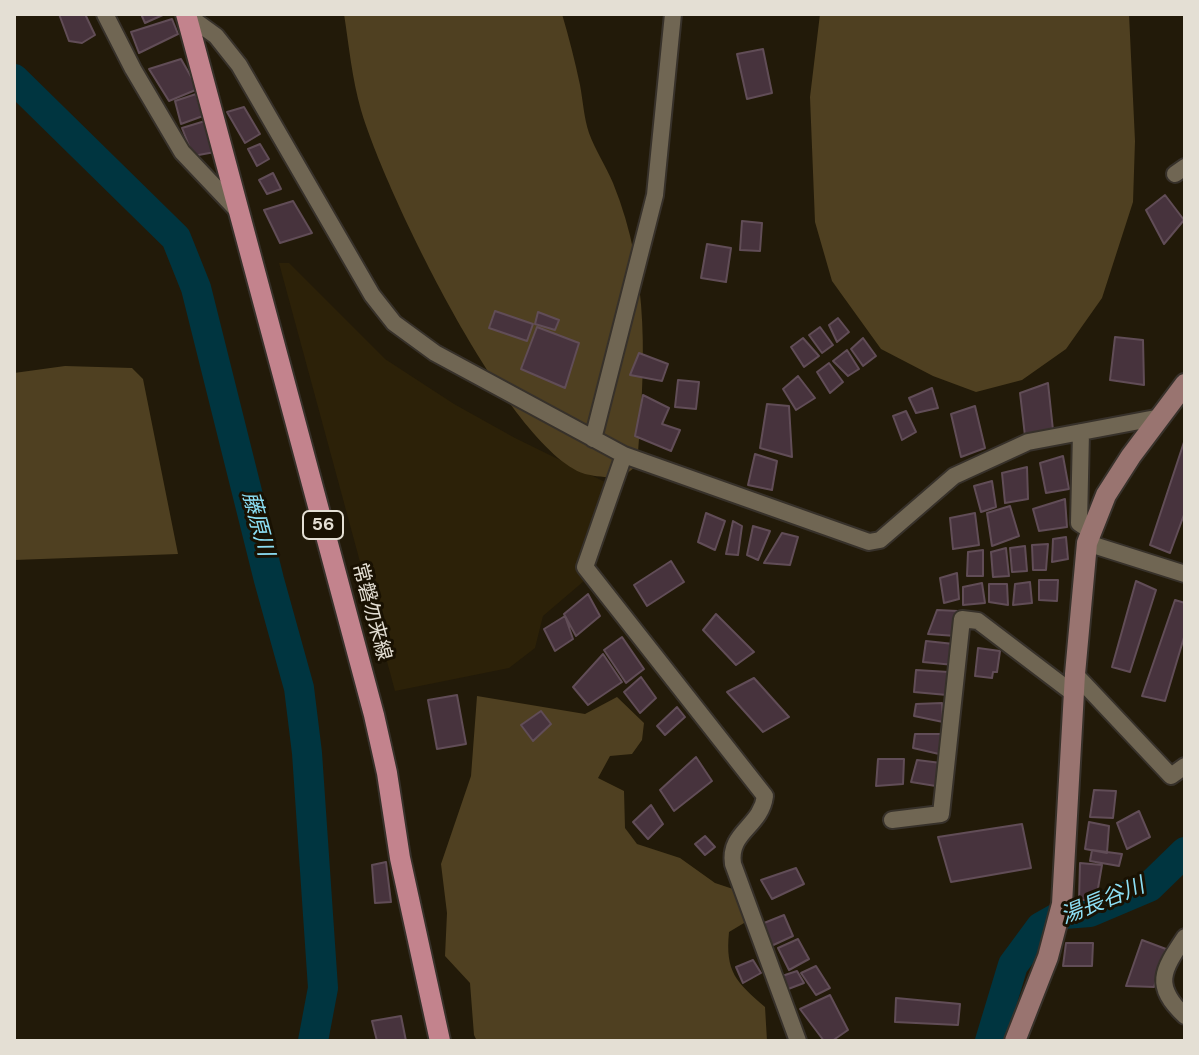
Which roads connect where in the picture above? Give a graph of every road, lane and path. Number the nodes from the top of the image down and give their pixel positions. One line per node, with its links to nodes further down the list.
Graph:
1 (105, 14): 4 (street)
2 (673, 14): 8 (street)
3 (186, 15): 4 (main road, 常磐勿来線 / 56); 8 (street)
4 (241, 214): 17 (main road, 常磐勿来線 / 56)
5 (1185, 384): 6 (street)
6 (1161, 417): 7 (street); 10 (street)
7 (1081, 432): 9 (street); 10 (street)
8 (593, 439): 9 (street)
9 (624, 455): 18 (street)
10 (1089, 537): 11 (street); 12 (street)
11 (1185, 574)
12 (1075, 684): 13 (street); 14 (street); 19 (street)
13 (1185, 766)
14 (892, 820)
15 (1185, 937): 16 (street)
16 (1185, 1016)
17 (440, 1041)
18 (798, 1041)
19 (1015, 1041)

